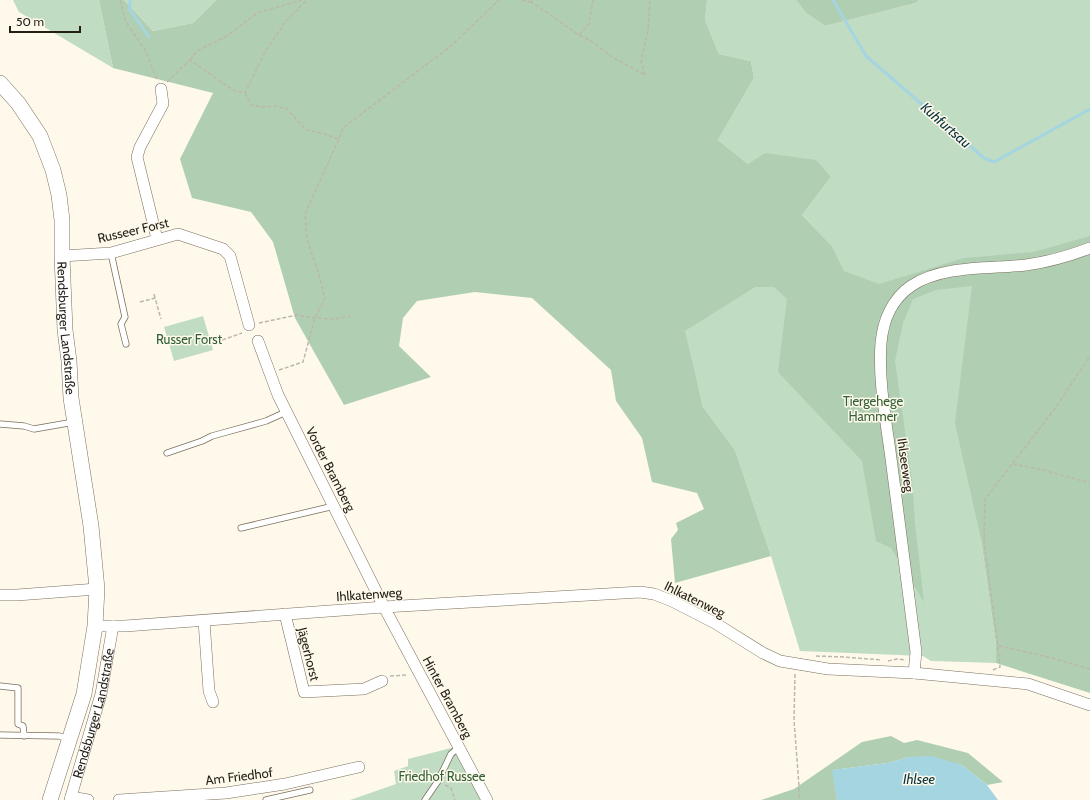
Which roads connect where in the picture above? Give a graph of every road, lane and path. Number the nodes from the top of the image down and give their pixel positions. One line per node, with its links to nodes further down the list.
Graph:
1 (120, 0): 13 (path)
2 (302, 0): 11 (path)
3 (307, 0): 14 (path)
4 (499, 0): 15 (path)
5 (522, 0): 9 (path)
6 (531, 0): 9 (path)
7 (593, 0): 10 (path)
8 (650, 0): 10 (path)
9 (533, 3): 10 (path)
10 (579, 35)
11 (190, 60): 13 (path); 14 (path)
12 (0, 84): 19 (street, Rendsburger Landstraße)
13 (161, 89): 16 (street)
14 (244, 93): 15 (path)
15 (339, 139): 24 (path)
16 (157, 239): 18 (street, Russeer Forst); 26 (street, Russeer Forst)
17 (1090, 248): 49 (street, Ihlseeweg)
18 (111, 253): 19 (street, Russeer Forst); 28 (lane)
19 (62, 256): 33 (street, Rendsburger Landstraße)
20 (154, 294): 21 (path)
21 (155, 298): 22 (path); 25 (path)
22 (140, 302)
23 (350, 316): 24 (path)
24 (315, 318): 26 (path); 31 (path)
25 (161, 319)
26 (248, 328): 29 (path)
27 (258, 341): 31 (street, Vorder Bramberg)
28 (126, 344)
29 (211, 344)
30 (1090, 356): 36 (path)
31 (270, 372): 32 (street, Vorder Bramberg)
32 (286, 412): 35 (lane); 38 (street, Vorder Bramberg)
33 (75, 422): 34 (lane); 40 (street, Rendsburger Landstraße)
34 (0, 424)
35 (167, 453)
36 (1012, 464): 37 (path); 48 (path)
37 (1090, 483)
38 (334, 506): 39 (lane); 42 (street, Vorder Bramberg)
39 (241, 528)
40 (97, 589): 41 (street); 45 (street, Rendsburger Landstraße)
41 (0, 595)
42 (384, 606): 43 (street, Ihlkatenweg); 47 (street, Ihlkatenweg); 50 (street, Hinter Bramberg)
43 (285, 614): 44 (street, Ihlkatenweg); 51 (street, Jägerhorst)
44 (204, 621): 46 (street, Ihlkatenweg); 53 (street)
45 (95, 626): 46 (street, Ihlkatenweg); 57 (street, Rendsburger Landstraße)
46 (113, 626): 62 (street, Rendsburger Landstraße)
47 (795, 664): 49 (street, Ihlkatenweg); 72 (path)
48 (1090, 669)
49 (914, 673): 54 (street, Ihlkatenweg)
50 (420, 674): 51 (path); 58 (street, Hinter Bramberg)
51 (382, 681)
52 (0, 686): 56 (lane)
53 (213, 702)
54 (1090, 705)
55 (0, 735): 56 (lane)
56 (24, 736): 57 (lane)
57 (69, 739): 64 (street, Rendsburger Landstraße)
58 (459, 747): 60 (lane); 71 (street, Hinter Bramberg)
59 (360, 767): 67 (street, Am Friedhof)
60 (438, 781): 69 (lane); 70 (path)
61 (310, 790): 68 (lane)
62 (71, 799): 65 (street)
63 (47, 800): 64 (lane)
64 (50, 800)
65 (85, 800): 66 (street)
66 (88, 800)
67 (119, 800)
68 (266, 800)
69 (425, 800)
70 (455, 800)
71 (487, 800)
72 (799, 800)

